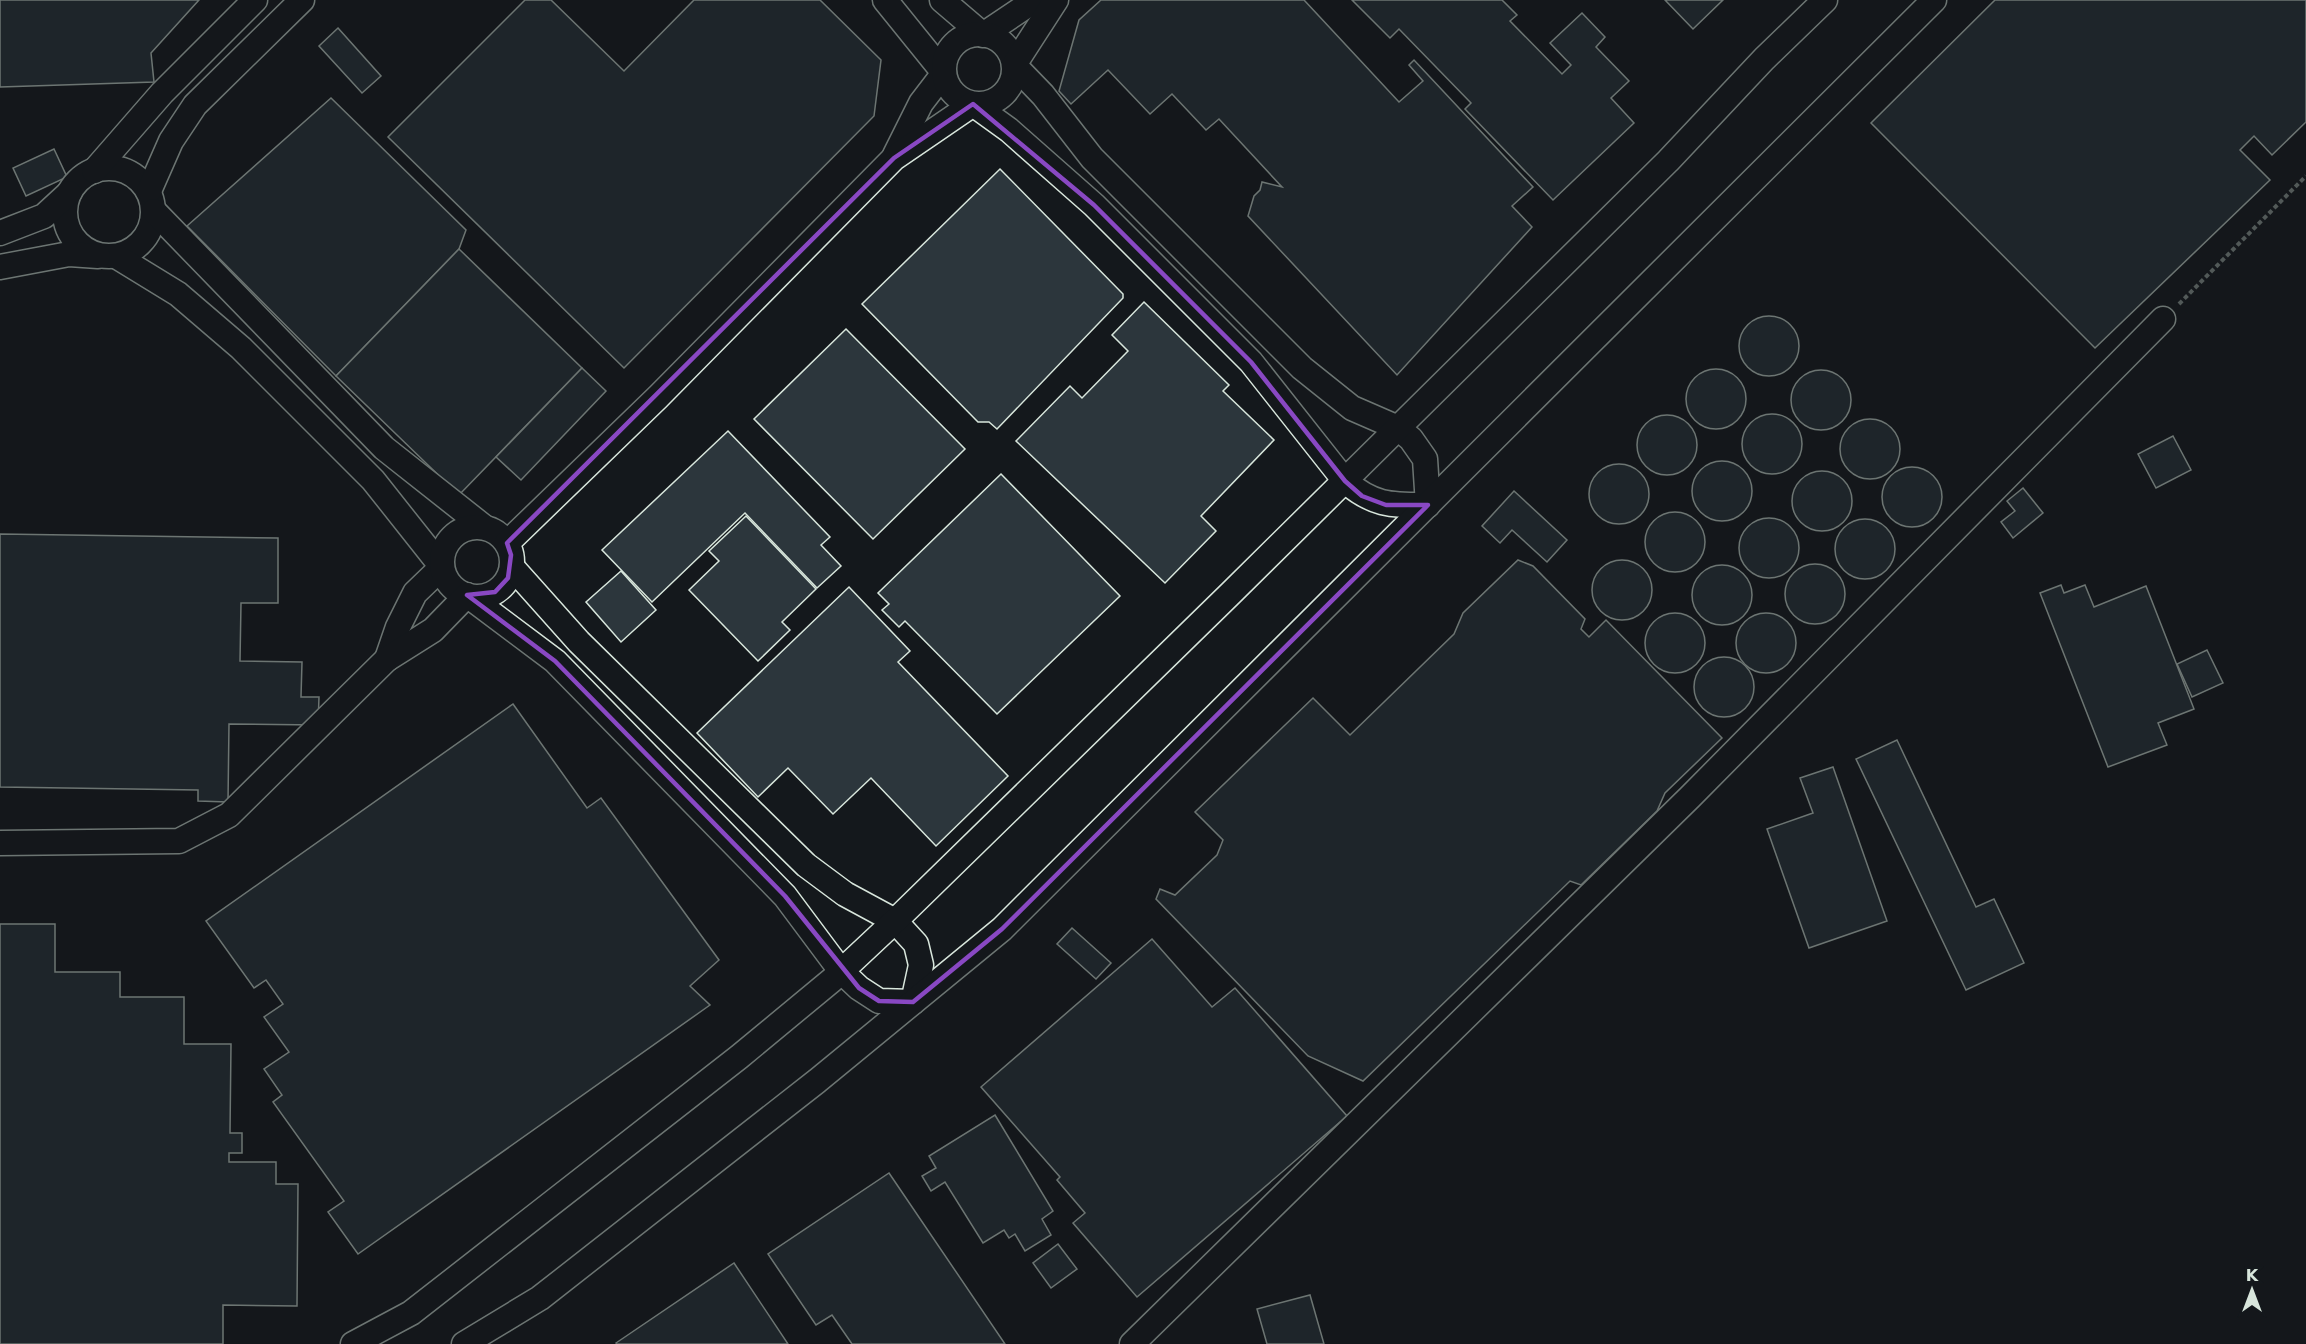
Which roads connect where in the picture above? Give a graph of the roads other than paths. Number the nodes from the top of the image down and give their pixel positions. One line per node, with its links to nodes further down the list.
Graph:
1 (255, 0): 14 (street)
2 (302, 0): 16 (street)
3 (885, 0): 11 (street)
4 (942, 0): 9 (street)
5 (1035, 0): 9 (street)
6 (1056, 0): 10 (street)
7 (1825, 0): 23 (street)
8 (1934, 0): 25 (street)
9 (983, 35): 10 (street); 11 (street)
10 (1014, 65): 12 (street); 23 (street)
11 (944, 74): 12 (street); 13 (street)
12 (973, 104): 13 (street); 24 (street)
13 (894, 158): 27 (street)
14 (94, 171): 15 (street); 16 (street)
15 (69, 193): 17 (street); 18 (street)
16 (151, 201): 18 (street); 21 (street)
17 (0, 233)
18 (108, 256): 19 (street); 22 (street)
19 (0, 267)
20 (2163, 319): 38 (street)
21 (265, 325): 22 (street); 26 (street)
22 (241, 348): 28 (street)
23 (1398, 428): 24 (street); 25 (street)
24 (1345, 481): 25 (street); 33 (street)
25 (1428, 505): 35 (street)
26 (484, 527): 27 (street); 28 (street)
27 (507, 543): 29 (street)
28 (442, 567): 30 (street); 31 (street)
29 (512, 567): 30 (street); 33 (street)
30 (466, 595): 31 (street); 34 (street)
31 (387, 658): 32 (street)
32 (0, 843)
33 (895, 921): 34 (street); 35 (street)
34 (841, 971): 35 (street); 36 (street)
35 (913, 1002): 37 (street)
36 (353, 1344)
37 (464, 1344)
38 (1132, 1344)

